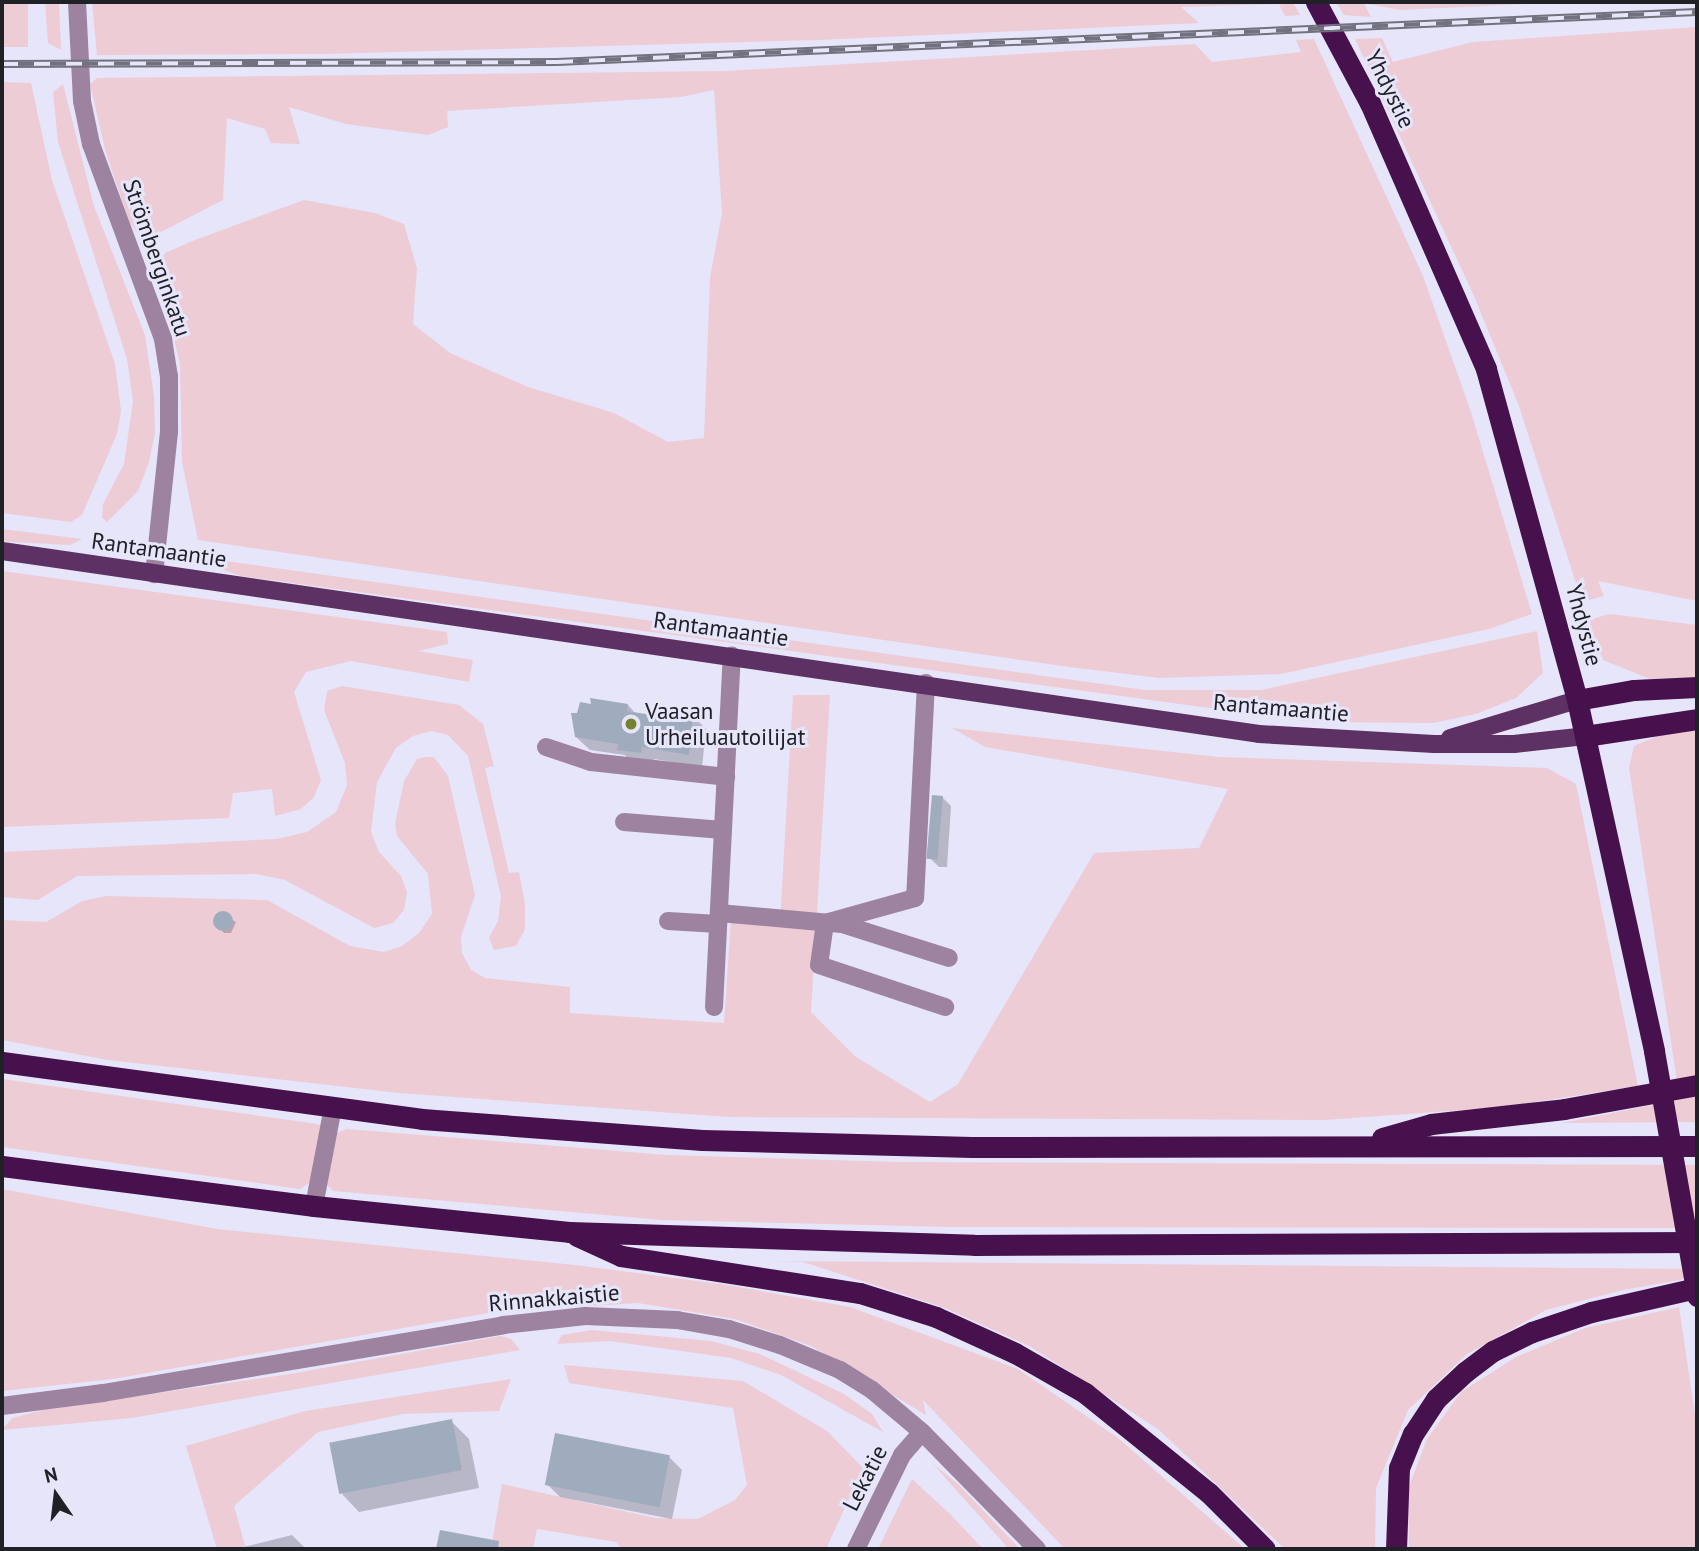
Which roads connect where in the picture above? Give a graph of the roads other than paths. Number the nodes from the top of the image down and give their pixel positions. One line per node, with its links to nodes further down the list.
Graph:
1 (76, 2): 4 (street, Strömberginkatu)
2 (1316, 2): 8 (highway, Yhdystie)
3 (2, 551): 4 (main road, Rantamaantie)
4 (154, 574): 5 (main road, Rantamaantie)
5 (732, 655): 6 (main road, Rantamaantie); 13 (street)
6 (926, 683): 11 (main road, Rantamaantie); 18 (street)
7 (1697, 687): 8 (highway)
8 (1577, 700): 10 (highway, Yhdystie); 11 (main road, Rantamaantie)
9 (1697, 719): 10 (highway)
10 (1585, 736): 11 (main road, Rantamaantie); 32 (highway, Yhdystie, bridge)
11 (1434, 744)
12 (546, 747): 13 (street)
13 (726, 776): 15 (street)
14 (624, 822): 15 (street)
15 (723, 830): 16 (street)
16 (718, 919): 17 (street); 18 (street); 20 (street)
17 (668, 922)
18 (825, 923): 19 (street); 21 (street)
19 (949, 958)
20 (713, 1007)
21 (945, 1007)
22 (2, 1062): 24 (highway)
23 (1697, 1085): 25 (highway)
24 (332, 1107): 25 (highway); 28 (street)
25 (1359, 1145): 26 (highway)
26 (1697, 1146)
27 (2, 1166): 28 (highway)
28 (314, 1206): 29 (highway)
29 (569, 1232): 30 (highway); 37 (highway)
30 (1697, 1242)
31 (1697, 1288): 38 (highway)
32 (1697, 1296)
33 (2, 1406): 34 (street, Rinnakkaistie)
34 (922, 1432): 35 (street, Lekatie); 36 (street, Rinnakkaistie)
35 (856, 1549)
36 (1037, 1549)
37 (1265, 1549)
38 (1396, 1549)

